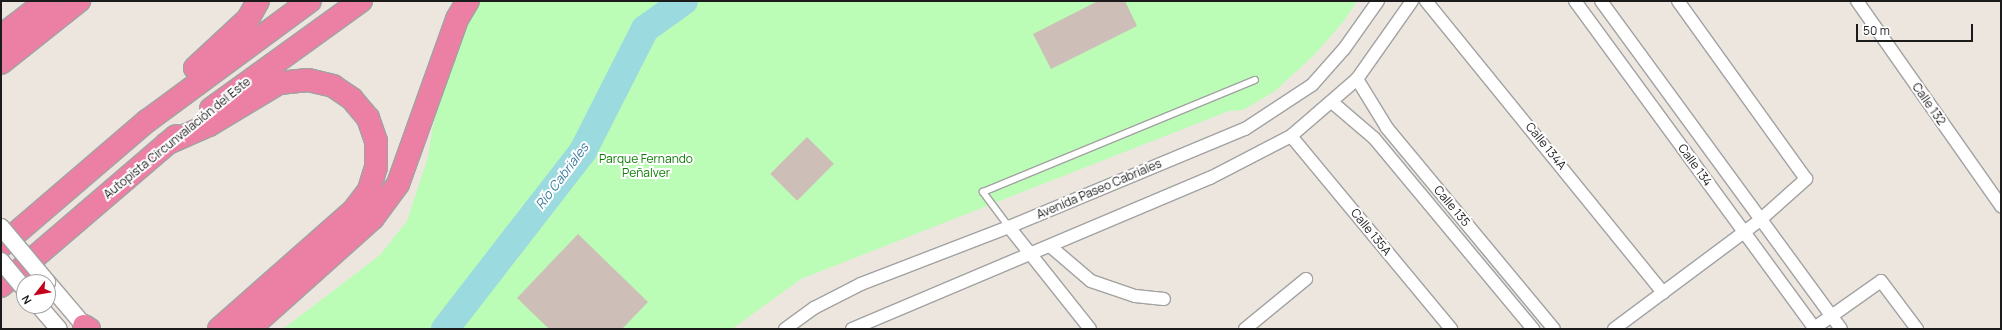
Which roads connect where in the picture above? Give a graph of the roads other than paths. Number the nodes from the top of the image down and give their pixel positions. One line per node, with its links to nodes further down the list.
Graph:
1 (47, 1): 14 (highway)
2 (79, 1): 15 (highway)
3 (258, 1): 19 (highway)
4 (310, 1): 19 (highway)
5 (361, 1): 21 (highway, Autopista Circunvalación del Este)
6 (468, 1): 43 (highway)
7 (1378, 1): 25 (street, Avenida Paseo Cabriales)
8 (1412, 1): 16 (street)
9 (1426, 1): 36 (street, Calle 134A)
10 (1575, 1): 26 (street, Calle 134)
11 (1601, 1): 23 (street, Calle 134)
12 (1678, 1): 23 (street)
13 (1857, 1): 22 (street, Calle 132)
14 (1, 36)
15 (1, 63)
16 (1357, 78): 18 (street); 50 (street, Calle 135)
17 (1255, 80): 25 (lane)
18 (1333, 103): 20 (street); 49 (street, Calle 135)
19 (147, 121): 27 (highway)
20 (1291, 136): 28 (street); 48 (street, Calle 135A)
21 (166, 144): 34 (highway, Autopista Circunvalación del Este); 42 (highway)
22 (2001, 206)
23 (1760, 220): 26 (street); 39 (street, Calle 134)
24 (1, 227): 31 (street, bridge)
25 (1009, 227): 29 (street); 44 (street, Avenida Paseo Cabriales)
26 (1744, 233): 36 (street); 52 (street, Calle 134)
27 (1, 246)
28 (1050, 246): 29 (street); 37 (street)
29 (1031, 254): 45 (street); 46 (street)
30 (1, 261): 32 (street, bridge)
31 (41, 274)
32 (16, 279)
33 (1306, 279): 47 (street)
34 (1, 286)
35 (56, 292): 41 (street)
36 (1663, 293): 51 (street)
37 (1164, 299)
38 (46, 314): 40 (street)
39 (1832, 317): 52 (street); 53 (street, Calle 134); 54 (street)
40 (54, 324)
41 (87, 328)
42 (219, 329)
43 (249, 329)
44 (785, 329)
45 (852, 329)
46 (1090, 329)
47 (1245, 329)
48 (1451, 329)
49 (1533, 329)
50 (1554, 329)
51 (1614, 329)
52 (1814, 329)
53 (1841, 329)
54 (1917, 329)

